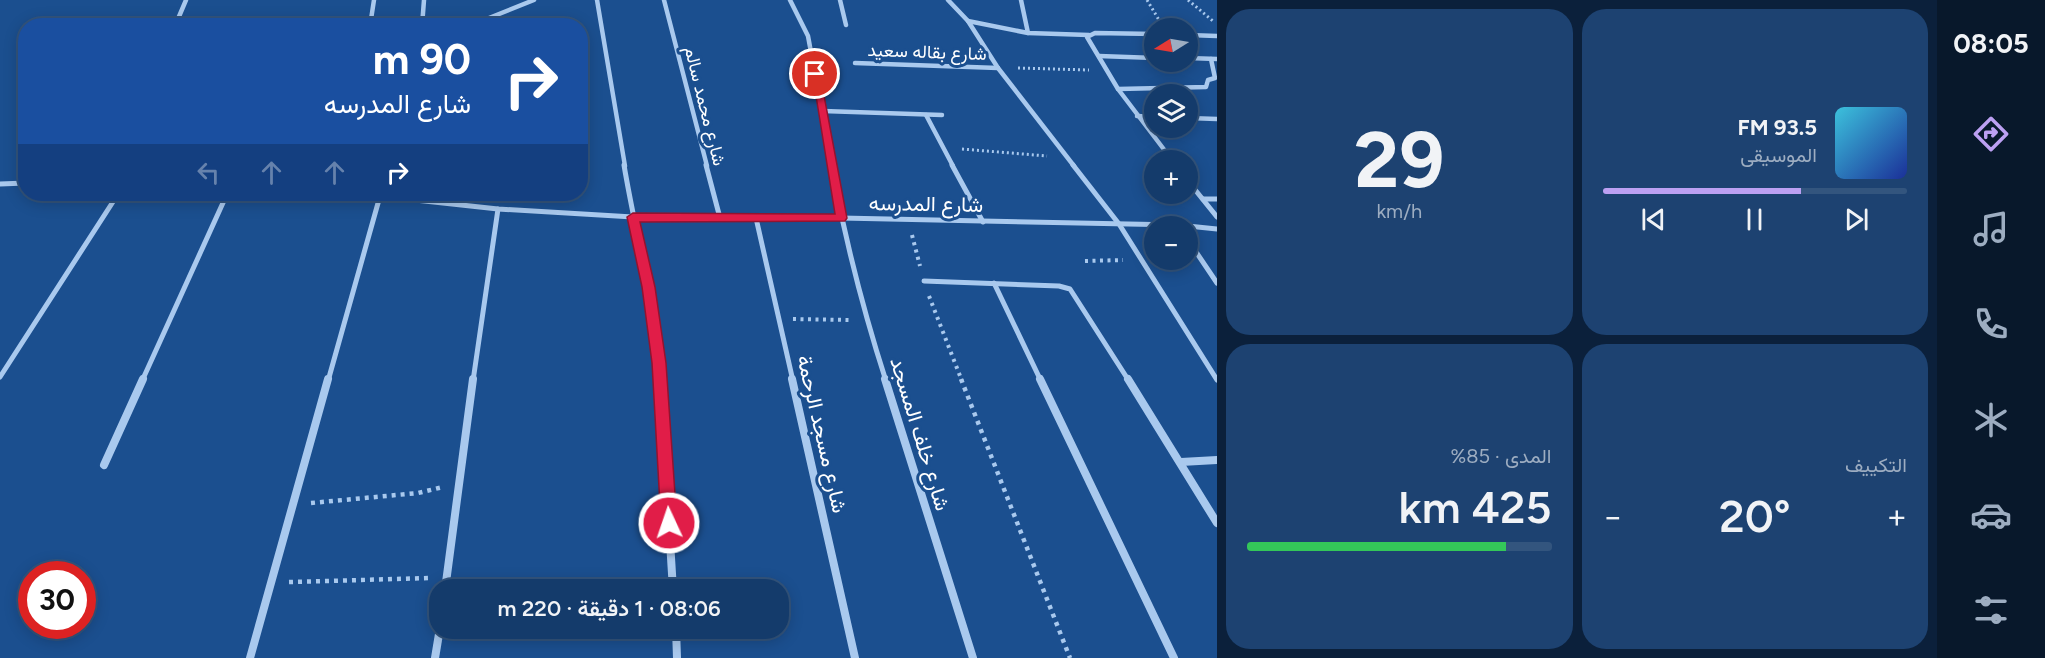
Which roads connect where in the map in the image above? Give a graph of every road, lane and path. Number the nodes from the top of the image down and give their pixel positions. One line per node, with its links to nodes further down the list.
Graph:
1 (186, 0): 13 (street)
2 (374, 0): 14 (street)
3 (424, 0): 15 (street)
4 (534, 0): 16 (street)
5 (597, 0): 54 (street)
6 (664, 0): 56 (street, شارع محمد سالم)
7 (790, 0): 34 (street, شارع خلف المسجد)
8 (840, 0): 20 (street)
9 (948, 0): 18 (street)
10 (1021, 0): 21 (street)
11 (1147, 0): 17 (path)
12 (1188, 0): 19 (path)
13 (178, 18)
14 (371, 18)
15 (423, 18)
16 (489, 18)
17 (1158, 18)
18 (968, 21): 21 (street); 31 (street)
19 (1217, 24)
20 (846, 25)
21 (1028, 33): 23 (street)
22 (1144, 34): 23 (street)
23 (1089, 35): 26 (street)
24 (1198, 35): 25 (street)
25 (1217, 36)
26 (1099, 56): 27 (street); 32 (street)
27 (1144, 58)
28 (1198, 58): 29 (street)
29 (1214, 59): 33 (street)
30 (855, 63): 31 (street, شارع بقاله سعيد)
31 (998, 68): 32 (path); 43 (street)
32 (1107, 71): 33 (street)
33 (1118, 89): 37 (street)
34 (823, 111): 35 (street); 58 (street, شارع خلف المسجد)
35 (926, 115): 36 (street); 41 (street)
36 (942, 116)
37 (1137, 116): 38 (street); 42 (street)
38 (1144, 116)
39 (1198, 118): 40 (street)
40 (1217, 119)
41 (943, 146): 43 (path); 60 (street)
42 (1164, 150)
43 (1066, 157): 61 (street)
44 (18, 183): 45 (street)
45 (0, 184)
46 (1198, 194): 48 (street)
47 (1217, 199): 48 (street)
48 (1203, 200): 55 (street)
49 (113, 201): 74 (street)
50 (224, 201): 78 (street)
51 (379, 201): 80 (street)
52 (425, 201): 53 (street, شارع المدرسه)
53 (498, 209): 54 (street, شارع المدرسه); 79 (street)
54 (633, 217): 56 (street, شارع المدرسه); 83 (street)
55 (1217, 217)
56 (720, 218): 57 (street, شارع المدرسه)
57 (756, 218): 58 (street, شارع المدرسه); 72 (street, شارع مسجد الرحمة)
58 (841, 218): 59 (street, شارع المدرسه); 73 (street, شارع خلف المسجد)
59 (909, 220): 60 (street, شارع المدرسه); 69 (path)
60 (983, 222): 61 (street, شارع المدرسه)
61 (1119, 224): 62 (street, شارع المدرسه); 66 (street)
62 (1144, 225)
63 (1198, 228): 64 (street, شارع المدرسه)
64 (1217, 229)
65 (1198, 255): 67 (street)
66 (1141, 260): 67 (path); 68 (path); 75 (street)
67 (1201, 260): 71 (street)
68 (1085, 261)
69 (924, 281): 70 (street); 92 (path)
70 (994, 283): 77 (street); 93 (street)
71 (1217, 283)
72 (779, 319): 73 (path); 90 (street, شارع مسجد الرحمة)
73 (867, 321): 91 (street, شارع خلف المسجد)
74 (0, 377)
75 (1217, 380)
76 (1217, 460): 77 (street)
77 (1181, 462): 81 (street)
78 (104, 465)
79 (458, 483): 80 (path); 82 (street)
80 (292, 504): 84 (street)
81 (1217, 523)
82 (447, 577): 84 (path)
83 (672, 579)
84 (272, 583): 87 (street)
85 (438, 639): 88 (street)
86 (676, 639): 89 (street)
87 (250, 658)
88 (435, 658)
89 (677, 658)
90 (855, 658)
91 (973, 658)
92 (1070, 658)
93 (1174, 658)

